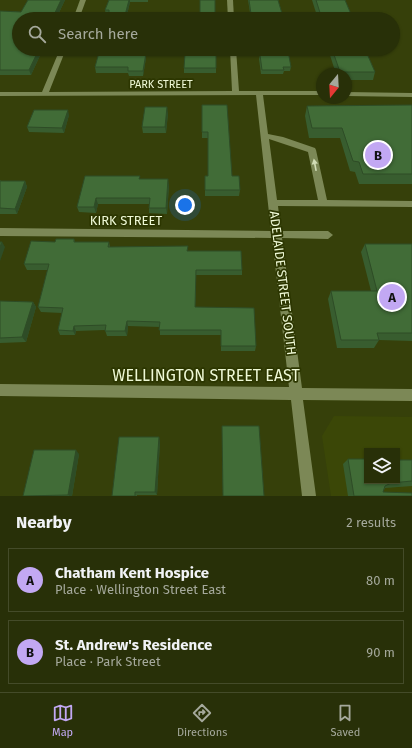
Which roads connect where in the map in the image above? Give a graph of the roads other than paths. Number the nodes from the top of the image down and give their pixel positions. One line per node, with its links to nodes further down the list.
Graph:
1 (83, 0): 3 (street)
2 (230, 0): 4 (street)
3 (79, 12)
4 (231, 12)
5 (60, 56): 12 (street)
6 (233, 56): 9 (street)
7 (316, 93): 10 (street, PARK STREET)
8 (0, 94): 12 (street, PARK STREET)
9 (236, 94): 10 (street, PARK STREET); 12 (street, PARK STREET)
10 (259, 94): 14 (street, ADELAIDE STREET SOUTH)
11 (352, 94): 13 (street)
12 (44, 95)
13 (412, 95)
14 (264, 136): 15 (street, ADELAIDE STREET SOUTH); 16 (street, one-way to 14)
15 (273, 203): 16 (street); 19 (street, ADELAIDE STREET SOUTH)
16 (323, 203): 17 (street)
17 (412, 204)
18 (0, 232): 19 (street, KIRK STREET)
19 (277, 234): 20 (street, KIRK STREET); 22 (street, ADELAIDE STREET SOUTH)
20 (328, 235)
21 (0, 390): 22 (street, WELLINGTON STREET EAST)
22 (297, 392): 23 (street, WELLINGTON STREET EAST); 24 (street, ADELAIDE STREET SOUTH)
23 (412, 395)
24 (309, 496)

